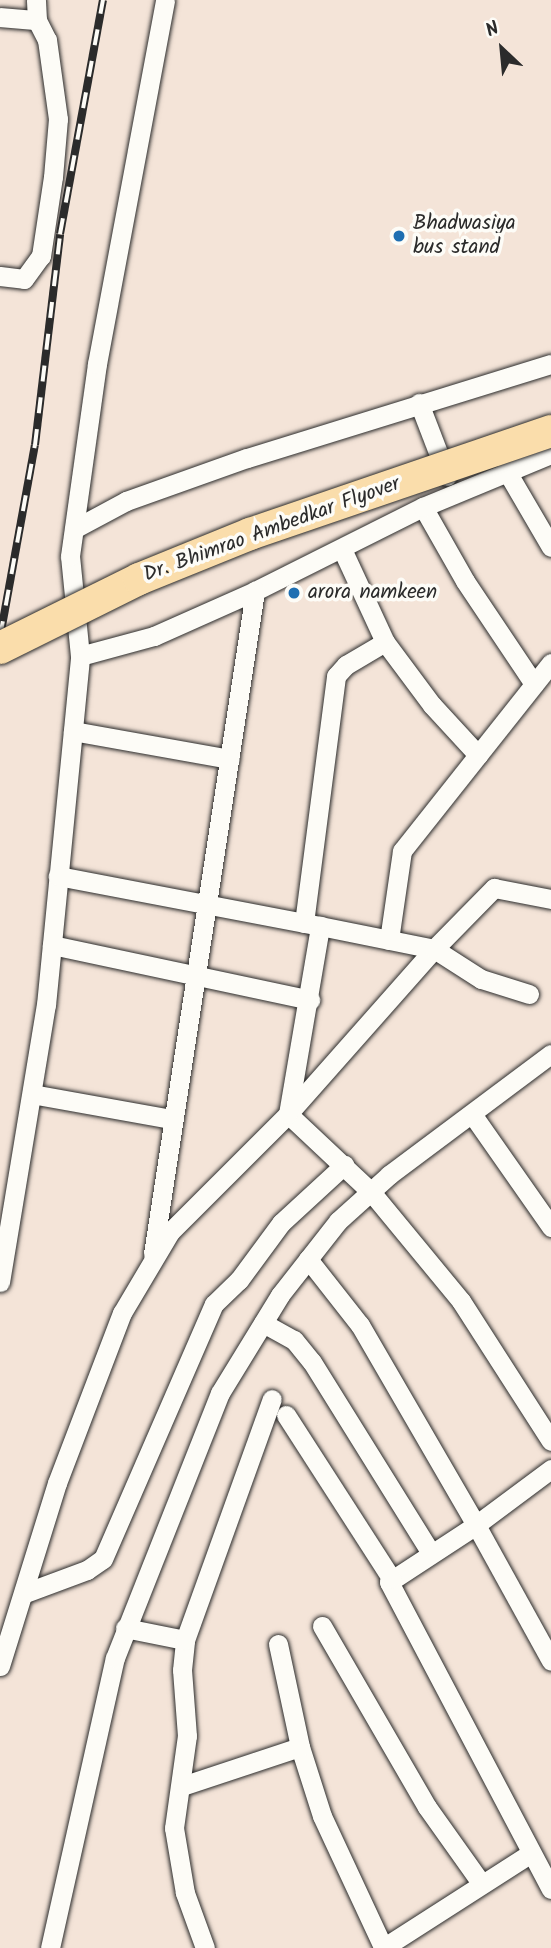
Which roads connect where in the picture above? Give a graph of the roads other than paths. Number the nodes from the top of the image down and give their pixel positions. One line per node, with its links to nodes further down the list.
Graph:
1 (165, 0): 13 (street)
2 (36, 10): 3 (street); 4 (street)
3 (0, 17)
4 (0, 276)
5 (551, 363): 6 (street)
6 (419, 404): 11 (street); 13 (street)
7 (551, 412): 17 (main road, Dr. Bhimrao Ambedkar Flyover)
8 (551, 431): 19 (main road, Dr. Bhimrao Ambedkar Flyover, bridge)
9 (551, 454): 10 (street)
10 (506, 470): 11 (street); 14 (street)
11 (453, 494): 12 (street)
12 (423, 507): 15 (street); 22 (street)
13 (74, 529): 20 (street)
14 (551, 547)
15 (342, 549): 16 (street); 18 (street)
16 (255, 591): 20 (street); 25 (street)
17 (0, 624)
18 (386, 642): 24 (street); 29 (street)
19 (0, 648)
20 (80, 656): 23 (street)
21 (551, 663): 22 (street)
22 (534, 684): 24 (street)
23 (72, 731): 25 (street); 26 (street)
24 (478, 755): 30 (street)
25 (230, 759): 28 (street)
26 (58, 876): 28 (street); 31 (street)
27 (551, 899): 32 (street)
28 (207, 905): 29 (street); 33 (street)
29 (312, 925): 30 (street); 35 (street)
30 (389, 940): 32 (street)
31 (52, 945): 33 (street); 37 (street)
32 (434, 949): 34 (street); 38 (street)
33 (195, 976): 35 (street); 40 (street)
34 (529, 994)
35 (310, 1000): 38 (street)
36 (551, 1054): 39 (street)
37 (32, 1094): 40 (street); 46 (street)
38 (288, 1114): 41 (street); 44 (street)
39 (472, 1114): 42 (street); 43 (street)
40 (171, 1119): 44 (street)
41 (344, 1165): 42 (street); 55 (street)
42 (372, 1193): 45 (street); 50 (street)
43 (551, 1227)
44 (153, 1254): 55 (street)
45 (308, 1259): 47 (street); 52 (street)
46 (0, 1282)
47 (263, 1323): 53 (street); 57 (street)
48 (272, 1399): 58 (street)
49 (286, 1415): 54 (street)
50 (551, 1441)
51 (551, 1469): 52 (street)
52 (477, 1525): 53 (street); 60 (street)
53 (431, 1553): 54 (street)
54 (391, 1578): 64 (street)
55 (25, 1593): 61 (street)
56 (322, 1626): 65 (street)
57 (125, 1628): 58 (street); 68 (street)
58 (185, 1640): 63 (street)
59 (278, 1644): 62 (street)
60 (548, 1650)
61 (0, 1666)
62 (300, 1747): 63 (street); 67 (street)
63 (182, 1786): 69 (street)
64 (531, 1853): 65 (street); 66 (street)
65 (481, 1883): 67 (street)
66 (551, 1889)
67 (383, 1947)
68 (50, 1948)
69 (205, 1948)

